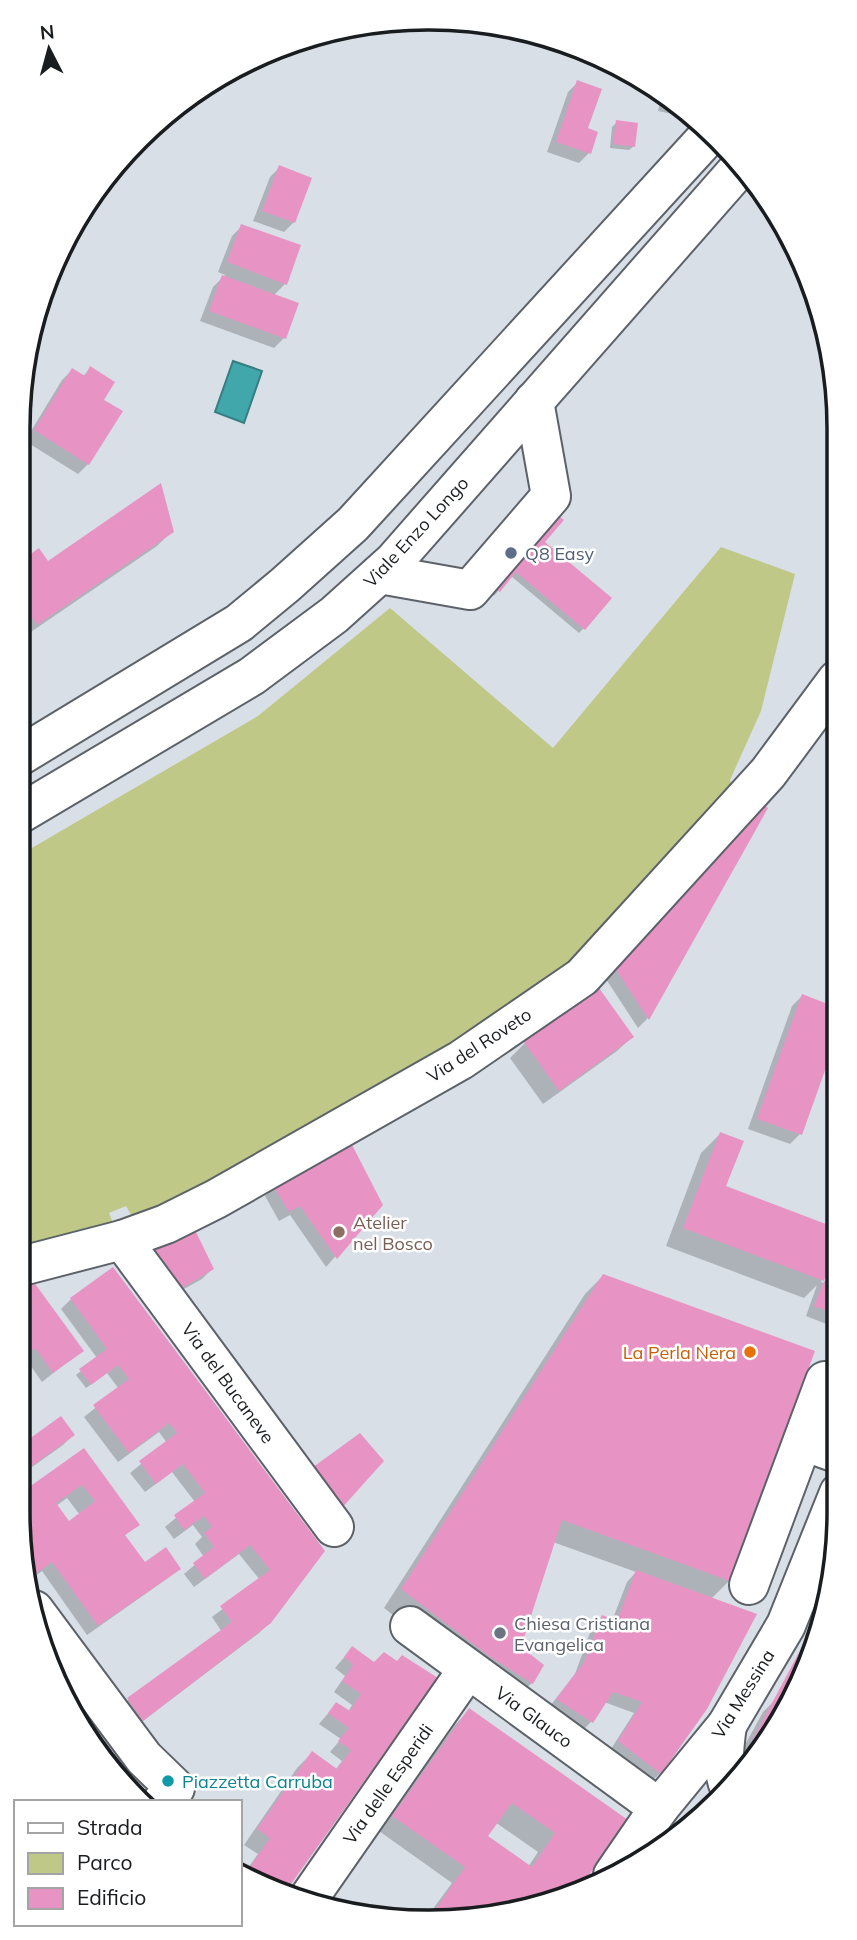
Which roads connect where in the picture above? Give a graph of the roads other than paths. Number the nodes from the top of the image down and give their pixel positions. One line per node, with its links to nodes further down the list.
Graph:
1 (704, 141): 6 (main road)
2 (734, 174): 3 (main road, Viale Enzo Longo)
3 (534, 401): 4 (main road, Viale Enzo Longo); 4 (main road)
4 (380, 574): 7 (main road, Viale Enzo Longo)
5 (827, 693): 8 (main road, Via del Roveto)
6 (30, 750)
7 (30, 808)
8 (122, 1240): 9 (main road, Via del Roveto); 14 (main road, Via del Bucaneve)
9 (30, 1264)
10 (825, 1381): 11 (main road)
11 (803, 1441): 12 (main road); 15 (main road)
12 (827, 1450)
13 (827, 1524): 19 (main road, Via Messina)
14 (334, 1527)
15 (749, 1585)
16 (410, 1626): 18 (main road, Via Glauco)
17 (47, 1627): 21 (main road)
18 (468, 1669): 22 (main road, Via Glauco); 24 (main road, Via delle Esperidi)
19 (727, 1725): 20 (main road); 22 (main road, Via Messina)
20 (726, 1776)
21 (164, 1800)
22 (659, 1808): 23 (main road, Via Messina)
23 (624, 1859)
24 (312, 1893)

